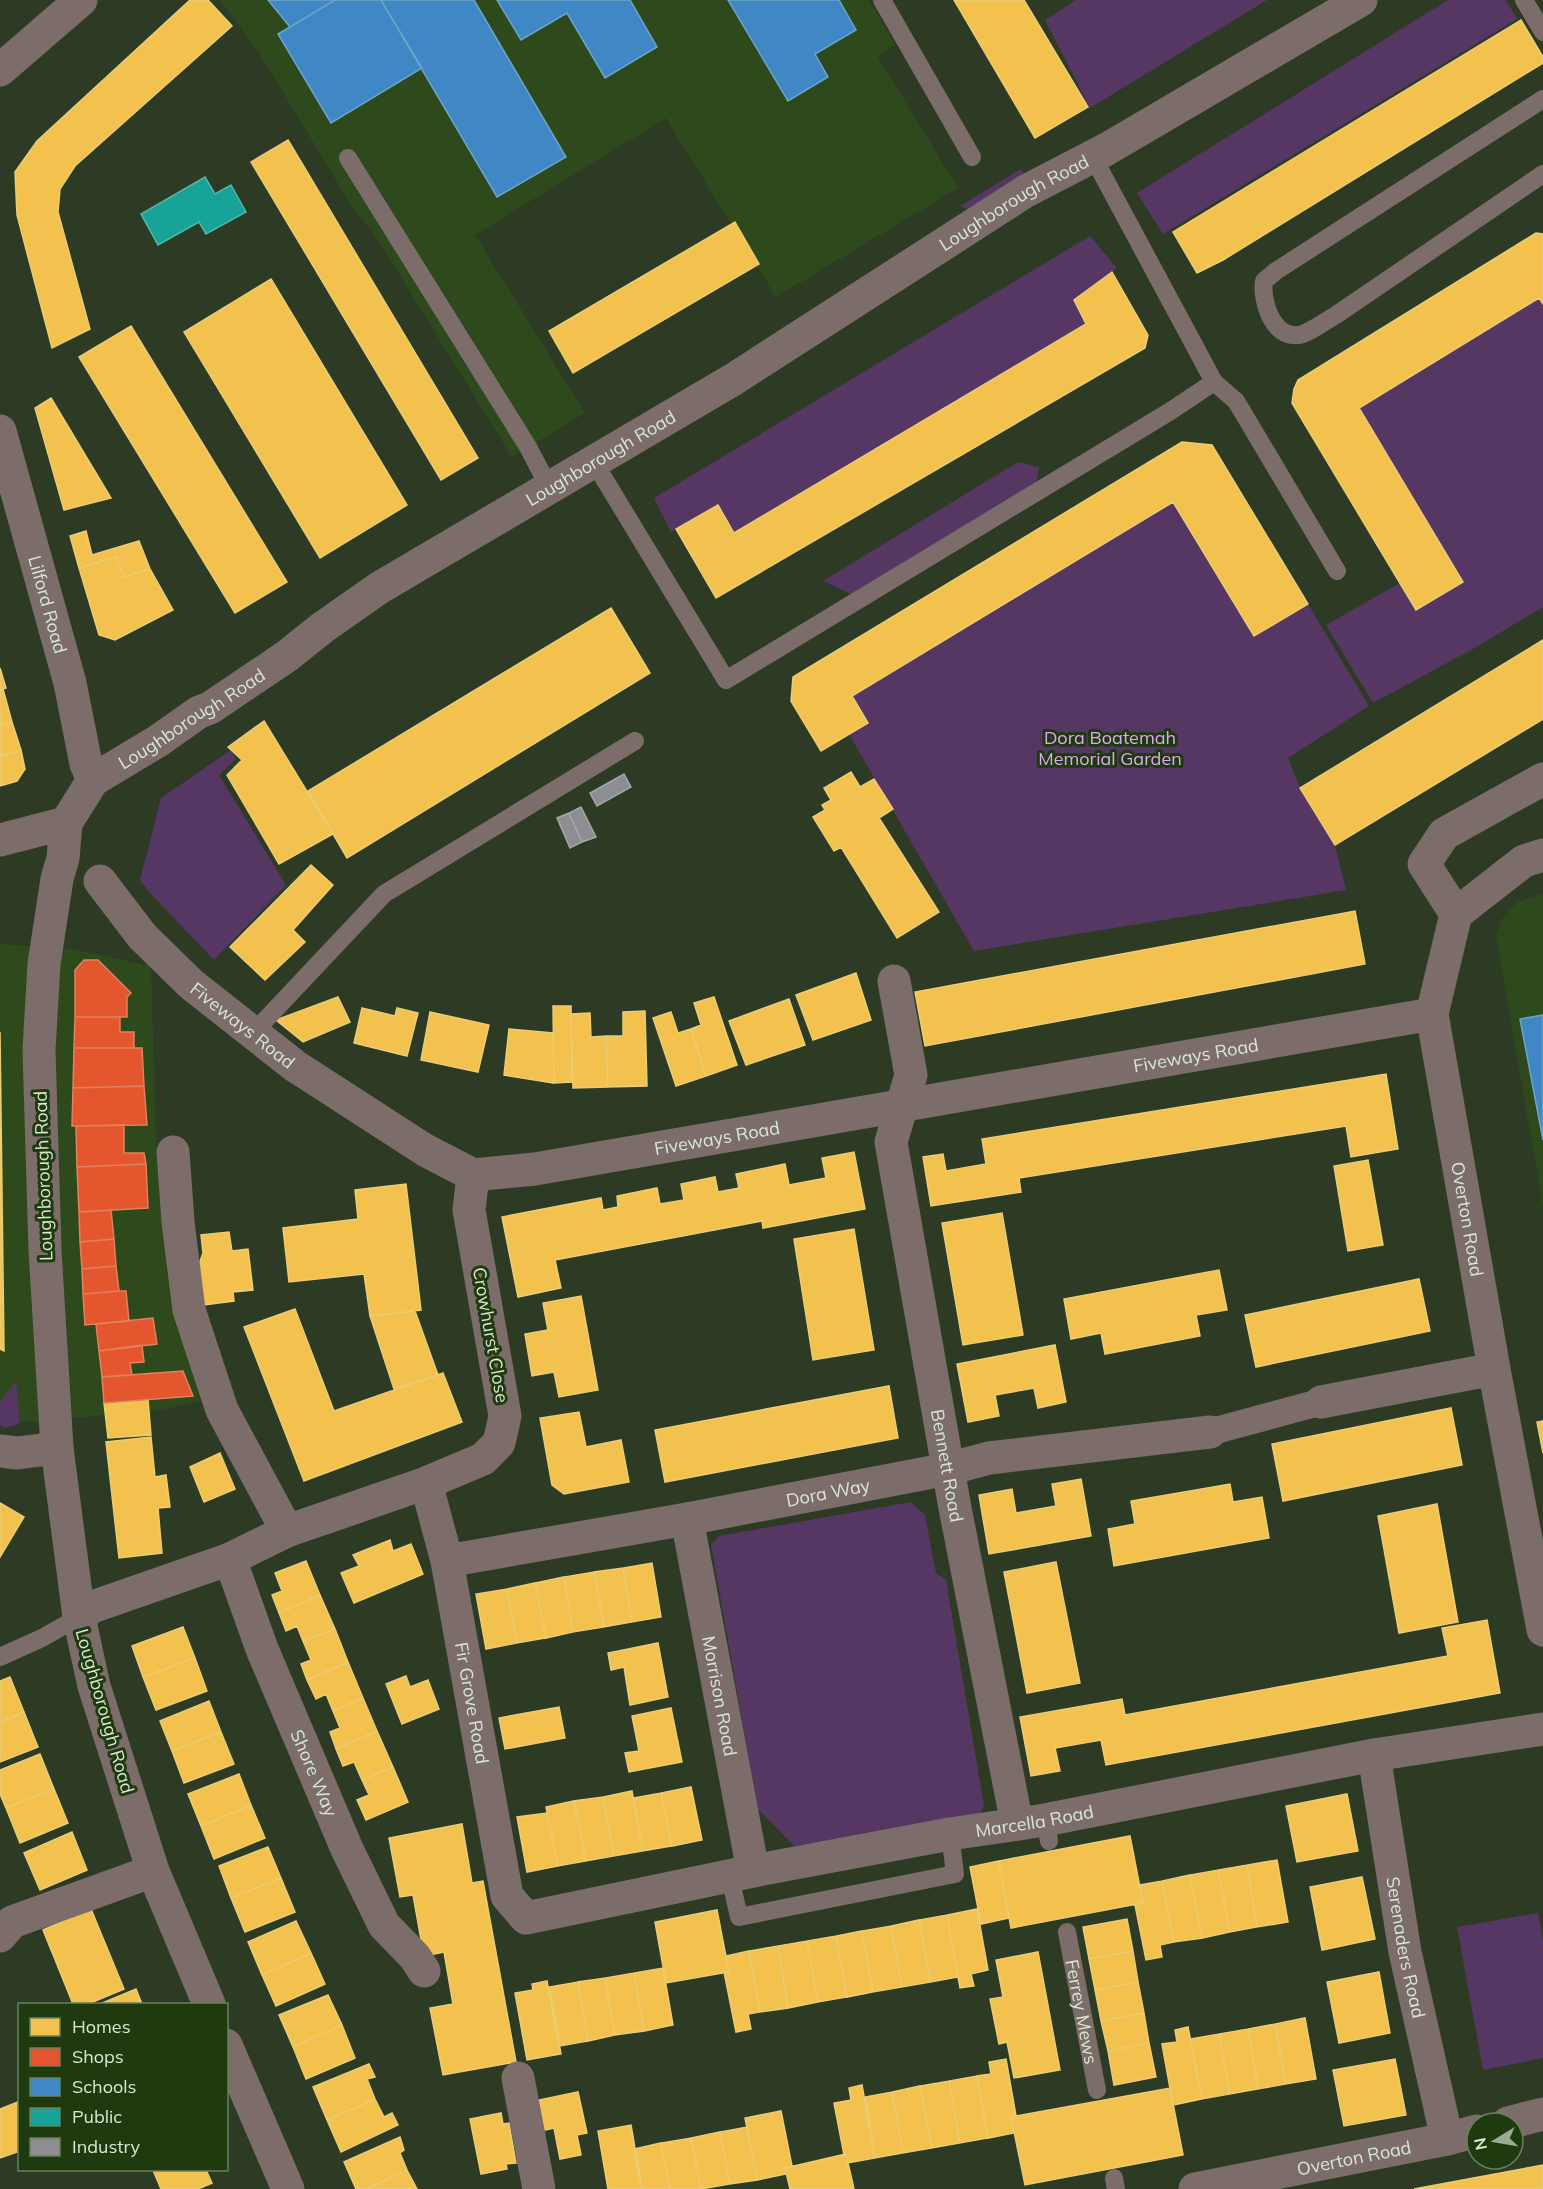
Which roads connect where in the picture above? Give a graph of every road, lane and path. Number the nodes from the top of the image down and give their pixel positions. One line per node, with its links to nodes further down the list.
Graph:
1 (81, 0): 6 (street)
2 (882, 0): 8 (lane)
3 (1361, 0): 9 (street, Loughborough Road)
4 (1524, 0): 5 (lane)
5 (1543, 32)
6 (0, 70)
7 (1543, 99): 11 (lane)
8 (972, 157)
9 (1092, 157): 12 (lane); 14 (street, Loughborough Road)
10 (348, 158): 15 (lane)
11 (1543, 174)
12 (1214, 382): 14 (lane); 16 (lane)
13 (0, 431): 19 (street, Lilford Road)
14 (594, 462): 15 (street, Loughborough Road)
15 (550, 489): 19 (street, Loughborough Road)
16 (1337, 571)
17 (635, 741): 27 (lane)
18 (1543, 779): 24 (street)
19 (93, 780): 20 (street, Loughborough Road)
20 (66, 824): 21 (street); 34 (street, Loughborough Road)
21 (0, 840)
22 (1543, 855): 24 (street)
23 (100, 881): 27 (street, Fiveways Road)
24 (1456, 914): 26 (street, Overton Road)
25 (894, 981): 28 (street, Bennett Road)
26 (1432, 1014): 28 (street, Fiveways Road); 31 (street, Overton Road)
27 (252, 1033): 30 (street, Fiveways Road)
28 (901, 1106): 30 (street, Fiveways Road); 36 (street, Bennett Road)
29 (173, 1152): 39 (street)
30 (473, 1176): 37 (street, Crowhurst Close)
31 (1494, 1369): 32 (street); 43 (street, Overton Road)
32 (1321, 1402): 33 (street)
33 (1210, 1432): 36 (street, Dora Way)
34 (57, 1448): 35 (street); 42 (street, Loughborough Road)
35 (0, 1451)
36 (948, 1469): 38 (street, Dora Way); 47 (street, Bennett Road)
37 (426, 1483): 39 (street, Crowhurst Close); 41 (street, Fir Grove Road)
38 (687, 1519): 41 (street, Dora Way); 50 (street, Morrison Road)
39 (287, 1531): 40 (street, Crowhurst Close)
40 (230, 1558): 42 (street, Crowhurst Close); 54 (street, Shore Way)
41 (447, 1561): 51 (street, Fir Grove Road)
42 (79, 1617): 44 (lane); 49 (street, Loughborough Road)
43 (1543, 1630)
44 (0, 1657)
45 (1543, 1729): 46 (street, Marcella Road)
46 (1374, 1755): 47 (street, Marcella Road); 61 (street, Serenaders Road)
47 (1037, 1828): 48 (street, Marcella Road)
48 (950, 1834): 50 (street, Marcella Road); 50 (lane)
49 (153, 1871): 53 (street); 55 (street, Loughborough Road)
50 (741, 1874): 51 (street, Marcella Road)
51 (526, 1918)
52 (1067, 1932): 58 (lane, Ferrey Mews)
53 (0, 1936)
54 (424, 1971)
55 (209, 2003)
56 (228, 2050): 62 (street)
57 (518, 2078): 63 (street)
58 (1097, 2090)
59 (1543, 2114): 60 (street)
60 (1525, 2119)
61 (1462, 2135): 64 (street, Overton Road)
62 (288, 2189)
63 (538, 2189)
64 (1195, 2189)

